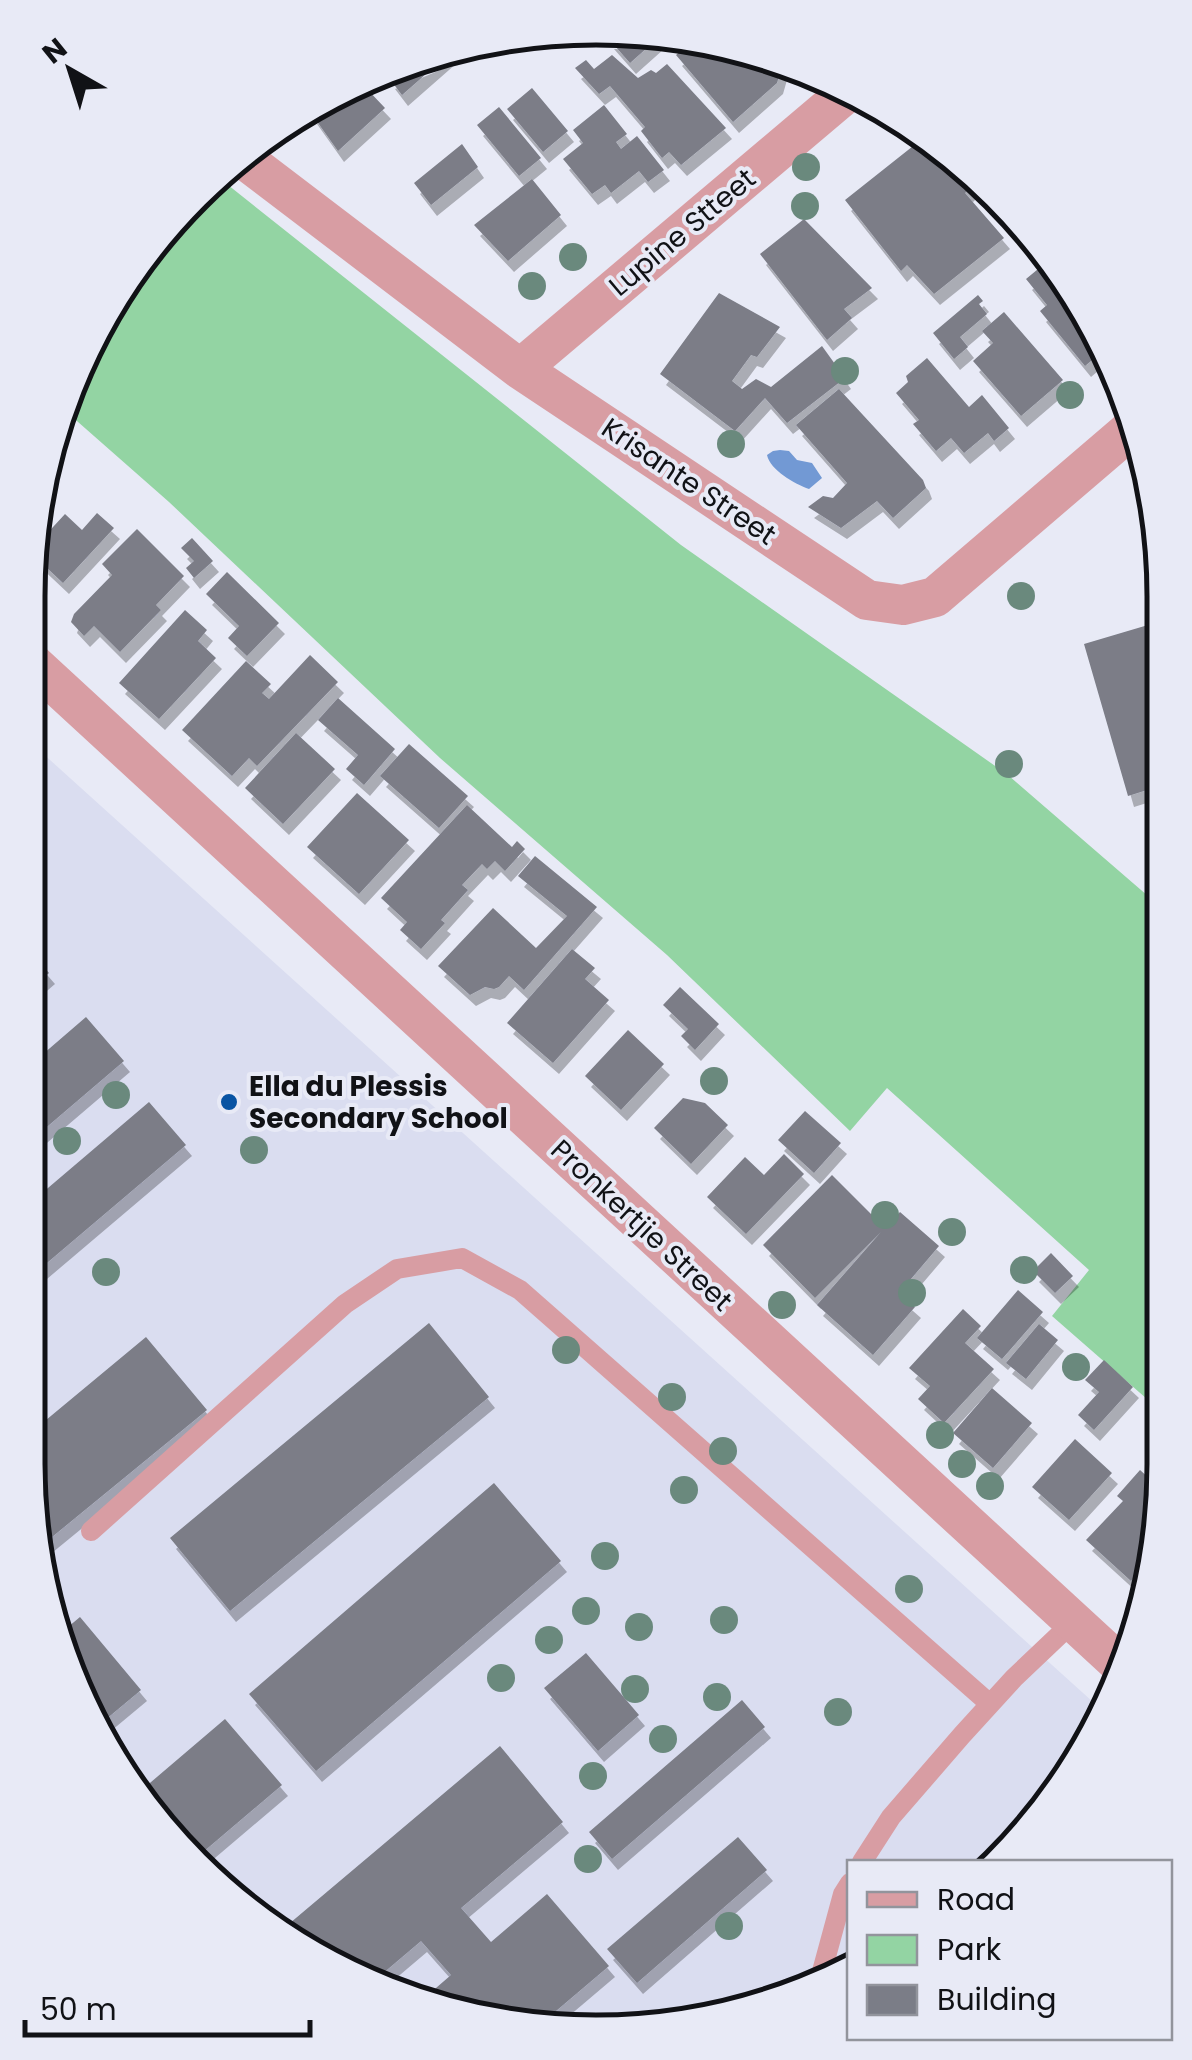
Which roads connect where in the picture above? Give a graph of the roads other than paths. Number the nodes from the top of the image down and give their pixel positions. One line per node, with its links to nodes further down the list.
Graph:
1 (837, 101): 3 (street, Lupine Stteet)
2 (253, 166): 3 (street, Krisante Street)
3 (520, 368): 4 (street, Krisante Street)
4 (1123, 435)
5 (45, 676): 7 (street, Pronkertjie Street)
6 (91, 1531): 9 (lane)
7 (1074, 1622): 8 (street, Pronkertjie Street); 9 (lane)
8 (1112, 1657)
9 (990, 1704): 10 (lane)
10 (863, 1860)
11 (847, 1887): 12 (lane)
12 (823, 1966)

